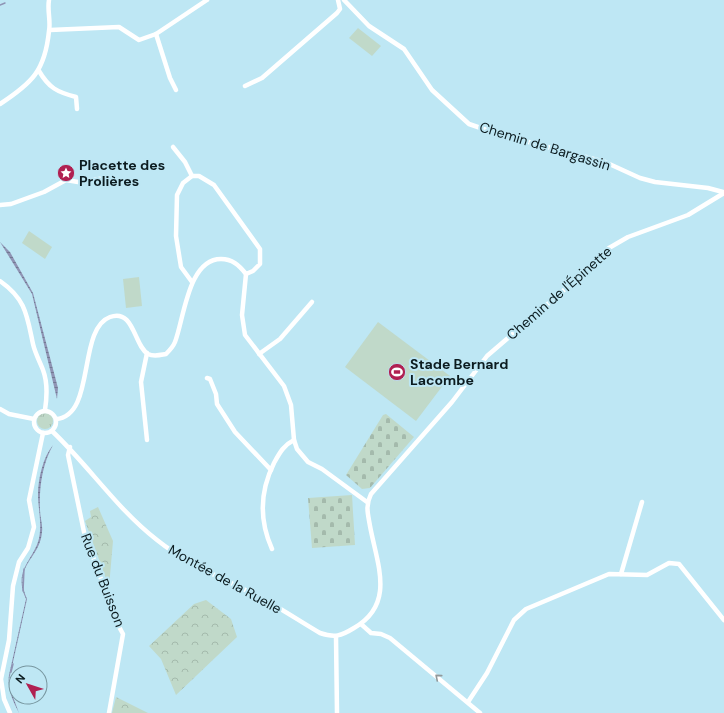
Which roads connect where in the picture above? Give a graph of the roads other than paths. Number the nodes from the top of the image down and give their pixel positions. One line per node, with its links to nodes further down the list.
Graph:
1 (49, 0): 5 (street)
2 (207, 0): 6 (street)
3 (338, 0): 8 (street)
4 (344, 0): 15 (street, Chemin de Bargassin)
5 (50, 30): 6 (street); 7 (street)
6 (156, 34): 9 (street)
7 (39, 71): 10 (street); 11 (street)
8 (245, 86)
9 (176, 90)
10 (0, 104)
11 (77, 109)
12 (173, 147): 13 (street)
13 (192, 176): 17 (street); 19 (street)
14 (112, 177): 16 (street)
15 (724, 192): 34 (street, Chemin de l'Épinette)
16 (0, 205)
17 (246, 274): 19 (street); 22 (street)
18 (0, 282): 25 (street)
19 (192, 282): 21 (street)
20 (312, 302): 22 (street)
21 (148, 353): 27 (street); 30 (street)
22 (260, 354): 31 (street)
23 (207, 378): 33 (street)
24 (0, 409): 26 (street)
25 (45, 410): 26 (street); 27 (street)
26 (34, 419): 29 (street)
27 (56, 419): 28 (street)
28 (52, 431): 29 (street); 32 (street, Montée de la Ruelle)
29 (43, 433): 42 (street)
30 (147, 440)
31 (294, 440): 33 (street); 34 (street)
32 (70, 447): 40 (street, Montée de la Ruelle); 43 (street, Rue du Buisson)
33 (270, 470): 36 (street)
34 (367, 502): 39 (street)
35 (642, 502): 37 (street)
36 (272, 549)
37 (621, 574): 38 (street); 41 (street)
38 (724, 620)
39 (361, 624): 40 (street); 41 (street, one-way to 39)
40 (336, 637): 44 (street)
41 (468, 702): 45 (street)
42 (10, 713)
43 (109, 713)
44 (337, 713)
45 (480, 713)

